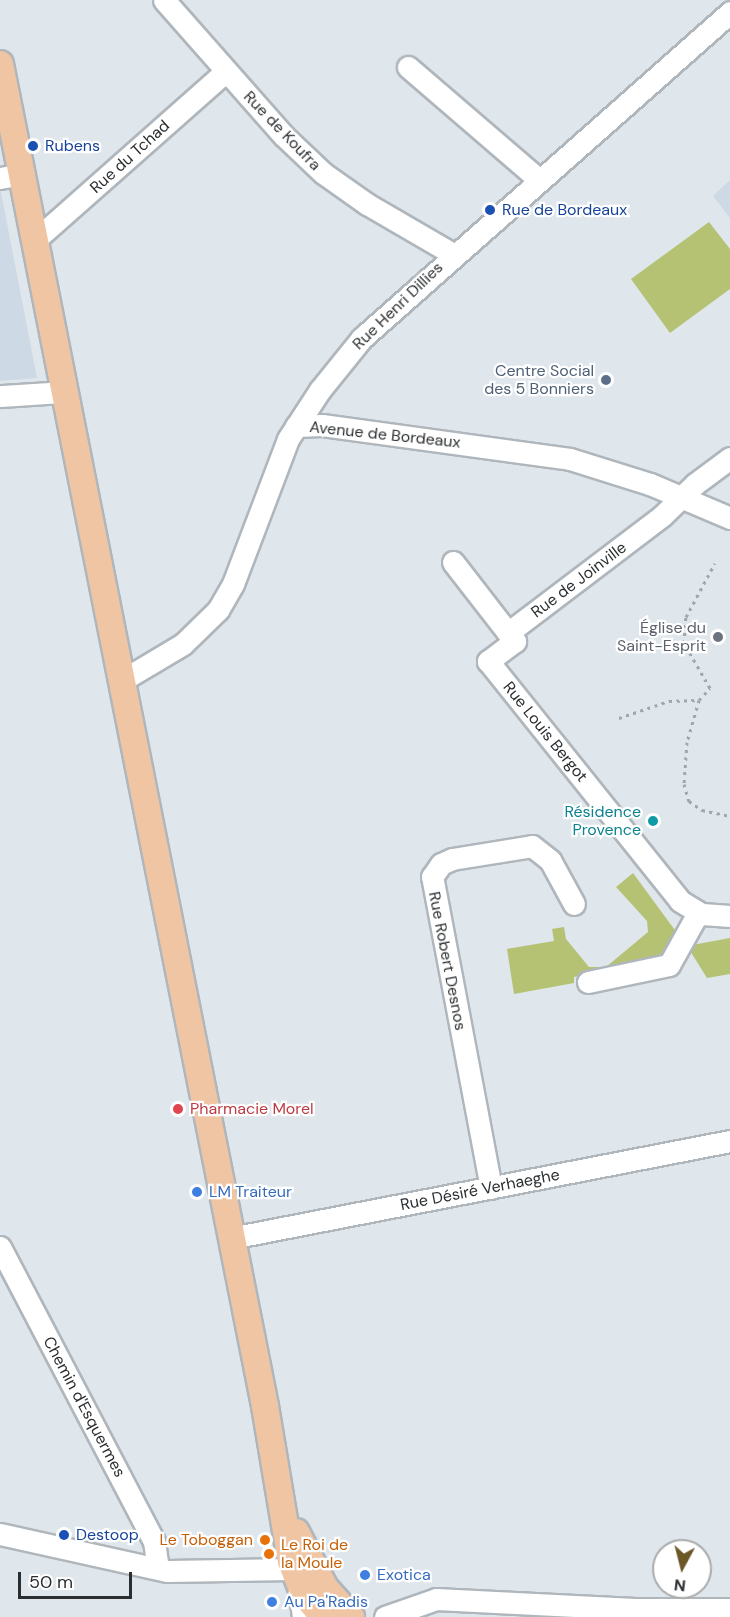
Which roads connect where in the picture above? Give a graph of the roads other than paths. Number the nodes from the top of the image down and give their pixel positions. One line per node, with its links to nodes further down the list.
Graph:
1 (164, 0): 5 (street, Rue de Koufra)
2 (730, 12): 7 (street, Rue Henri Dillies)
3 (0, 64): 6 (main road)
4 (408, 67): 7 (street)
5 (226, 71): 8 (street, Rue du Tchad); 9 (street, Rue de Koufra)
6 (11, 176): 8 (main road)
7 (538, 179): 9 (street, Rue Henri Dillies)
8 (34, 241): 10 (main road)
9 (453, 254): 12 (street, Rue Henri Dillies)
10 (63, 392): 11 (street); 19 (main road)
11 (0, 396)
12 (296, 426): 14 (street, Avenue de Bordeaux); 19 (street, Rue Henri Dillies)
13 (730, 458): 14 (street, Rue de Joinville)
14 (681, 497): 15 (street, Avenue de Bordeaux); 17 (street, Rue de Joinville)
15 (730, 518)
16 (453, 562): 17 (street)
17 (508, 633): 18 (street, Rue de Joinville)
18 (488, 661): 21 (street, Rue Louis Bergot)
19 (120, 681): 26 (main road)
20 (574, 904): 25 (street, Rue Robert Desnos)
21 (698, 913): 22 (street); 23 (street)
22 (730, 916)
23 (588, 982)
24 (730, 1141): 25 (street, Rue Désiré Verhaeghe)
25 (491, 1188): 26 (street, Rue Désiré Verhaeghe)
26 (231, 1238): 30 (main road)
27 (0, 1247): 29 (street, Chemin d'Esquermes)
28 (0, 1534): 29 (street)
29 (158, 1569): 30 (street)
30 (299, 1569): 34 (street); 35 (main road); 36 (street); 37 (main road)
31 (462, 1601): 33 (street); 38 (street); 39 (street)
32 (730, 1609): 33 (street)
33 (604, 1612)
34 (303, 1617)
35 (324, 1617)
36 (338, 1617)
37 (351, 1617)
38 (385, 1617)
39 (429, 1617)

